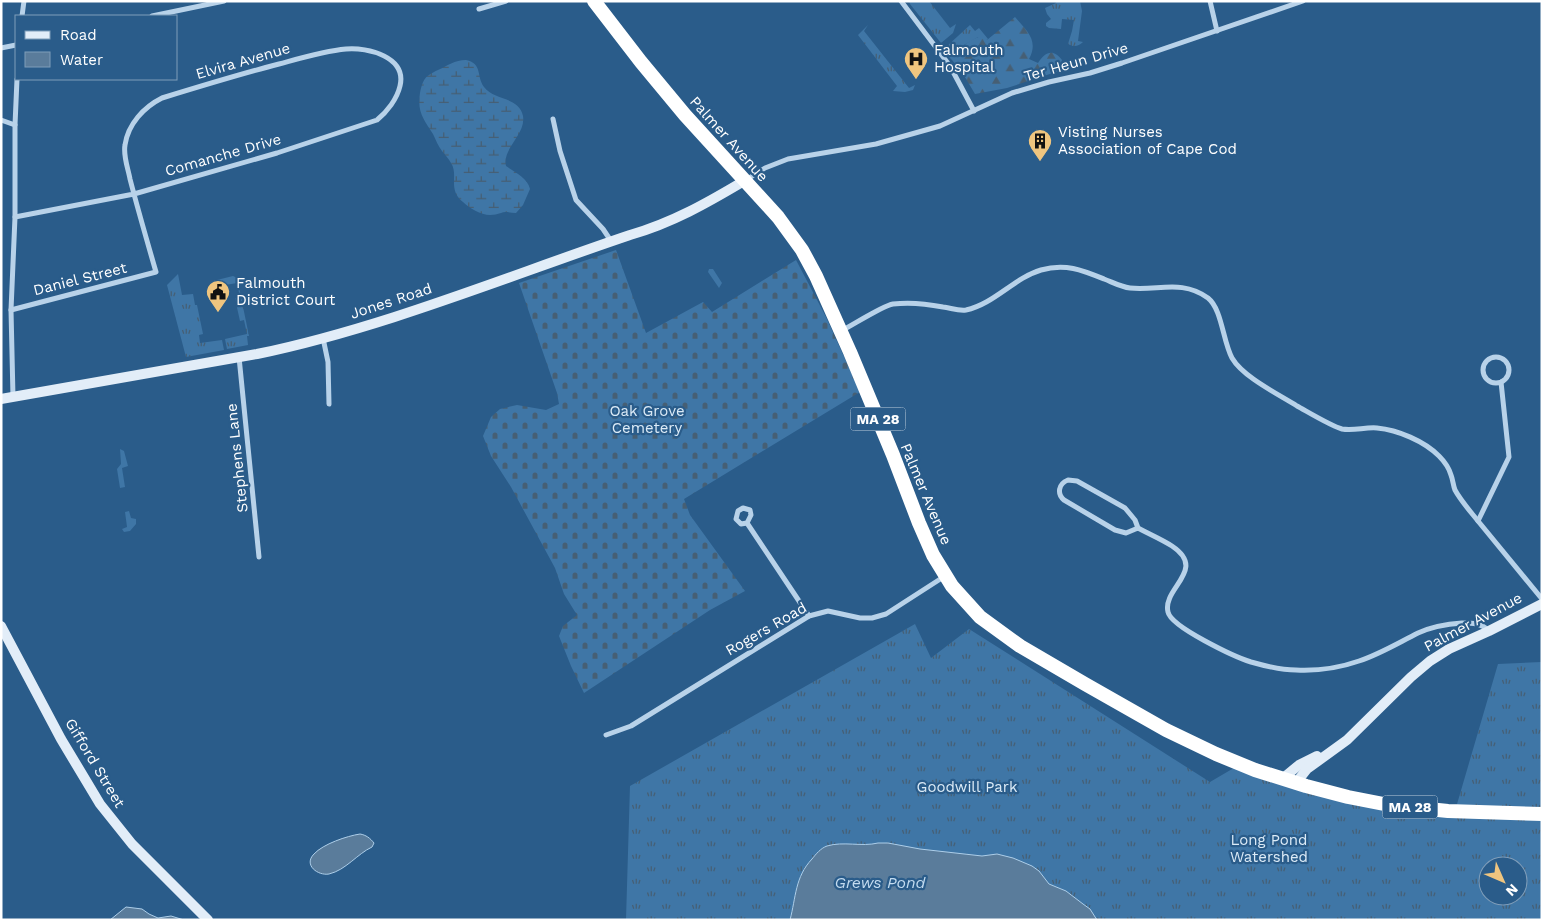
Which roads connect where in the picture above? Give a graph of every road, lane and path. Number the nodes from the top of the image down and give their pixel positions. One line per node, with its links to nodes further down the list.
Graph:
1 (24, 1): 9 (street)
2 (224, 1): 10 (street)
3 (506, 1): 8 (street)
4 (594, 1): 20 (highway, Palmer Avenue / MA 28)
5 (901, 1): 16 (street)
6 (1210, 1): 11 (street)
7 (1303, 1): 11 (street, Ter Heun Drive)
8 (479, 10)
9 (22, 15)
10 (157, 15)
11 (1217, 31): 16 (street, Ter Heun Drive)
12 (15, 45): 13 (street)
13 (1, 48)
14 (399, 69): 21 (street, Comanche Drive); 21 (street, Elvira Avenue)
15 (18, 80): 19 (street)
16 (974, 111): 20 (street, Ter Heun Drive)
17 (553, 119): 23 (street)
18 (1, 120): 19 (street)
19 (15, 125): 22 (street)
20 (744, 182): 23 (main road, Jones Road); 26 (highway, Palmer Avenue / MA 28)
21 (134, 194): 22 (street, Comanche Drive); 24 (street, Elvira Avenue)
22 (15, 217): 25 (street)
23 (611, 241): 27 (main road, Jones Road)
24 (156, 272): 25 (street, Daniel Street)
25 (11, 310): 30 (street)
26 (840, 331): 33 (street); 37 (highway, Palmer Avenue / MA 28)
27 (323, 338): 28 (main road, Jones Road); 32 (street)
28 (239, 357): 30 (main road, Jones Road); 36 (street, Stephens Lane)
29 (1501, 382): 29 (street); 33 (street)
30 (13, 397): 31 (main road, Jones Road)
31 (1, 399)
32 (329, 404)
33 (1478, 521): 38 (street)
34 (746, 523): 40 (street)
35 (1138, 528): 35 (street); 42 (street)
36 (259, 557)
37 (945, 576): 40 (street, Rogers Road); 44 (highway, Palmer Avenue / MA 28)
38 (1542, 598)
39 (1542, 604): 42 (main road, Palmer Avenue)
40 (809, 616): 43 (street, Rogers Road)
41 (1, 626): 46 (main road, Gifford Street)
42 (1489, 631): 44 (main road, Palmer Avenue)
43 (606, 735)
44 (1289, 781): 45 (highway, MA 28)
45 (1542, 814)
46 (208, 920)

